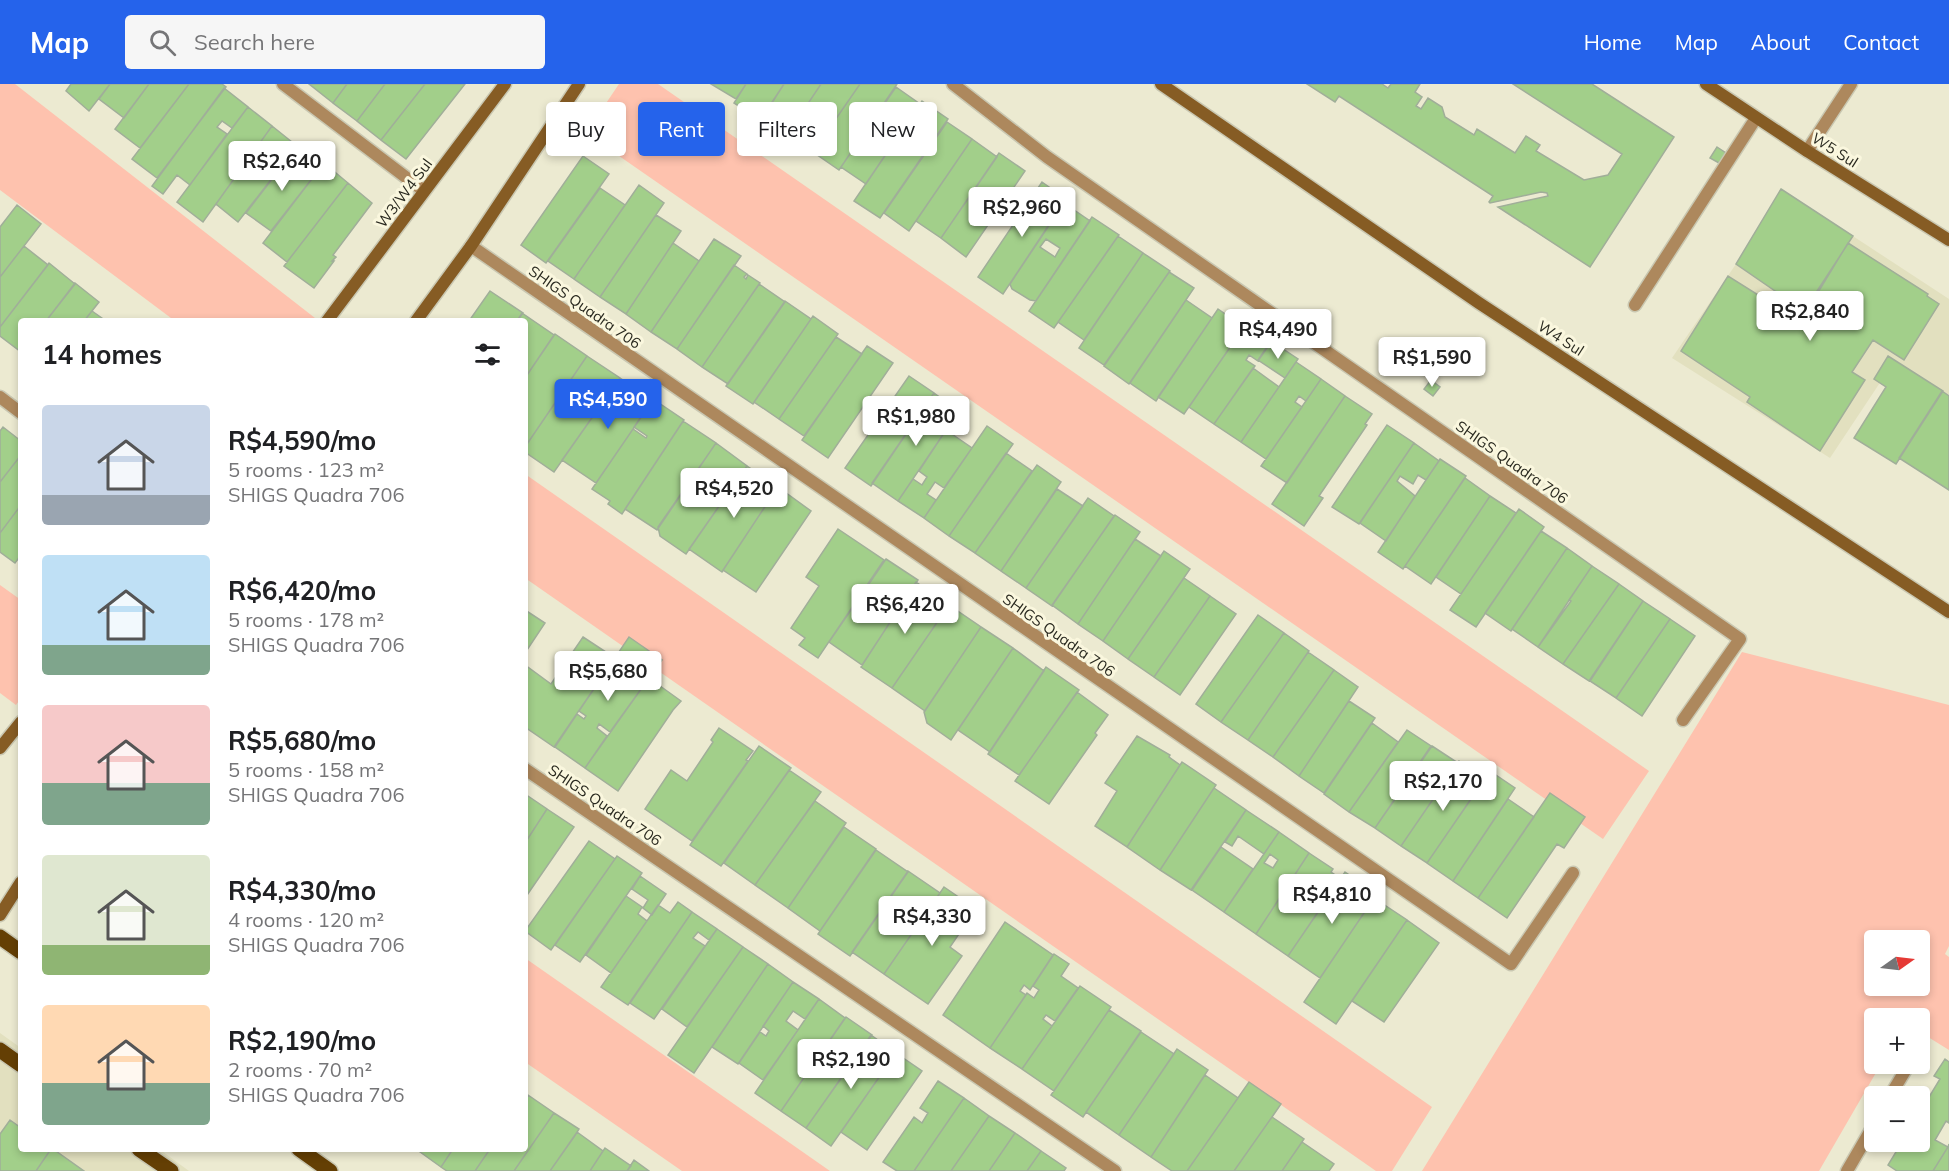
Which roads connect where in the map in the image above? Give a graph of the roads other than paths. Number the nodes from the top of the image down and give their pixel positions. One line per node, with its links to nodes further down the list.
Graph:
1 (283, 84): 10 (street)
2 (505, 84): 10 (main road, W3/W4 Sul)
3 (579, 84): 12 (main road)
4 (954, 84): 19 (street, SHIGS Quadra 706)
5 (1161, 84): 18 (main road, W4 Sul)
6 (1706, 84): 8 (main road, W5 Sul)
7 (1851, 84): 9 (street)
8 (1756, 118): 9 (main road, W5 Sul); 13 (street)
9 (1807, 151): 11 (main road, W5 Sul)
10 (424, 191): 14 (main road, W3/W4 Sul)
11 (1949, 240)
12 (471, 246): 15 (main road); 23 (street, SHIGS Quadra 706)
13 (1635, 305)
14 (329, 318)
15 (418, 318)
16 (0, 397): 17 (street)
17 (18, 411)
18 (1949, 612)
19 (1683, 720)
20 (18, 726): 21 (main road)
21 (0, 748)
22 (528, 771): 38 (street, SHIGS Quadra 706)
23 (1573, 873)
24 (18, 887): 25 (main road)
25 (0, 915)
26 (0, 937): 27 (main road)
27 (18, 950)
28 (0, 1043): 29 (main road)
29 (0, 1051): 30 (main road)
30 (18, 1063)
31 (1864, 1142): 39 (street)
32 (144, 1152): 34 (main road)
33 (303, 1152): 37 (main road)
34 (154, 1159): 35 (main road); 36 (main road)
35 (171, 1171)
36 (179, 1171)
37 (330, 1171)
38 (1115, 1171)
39 (1847, 1171)

